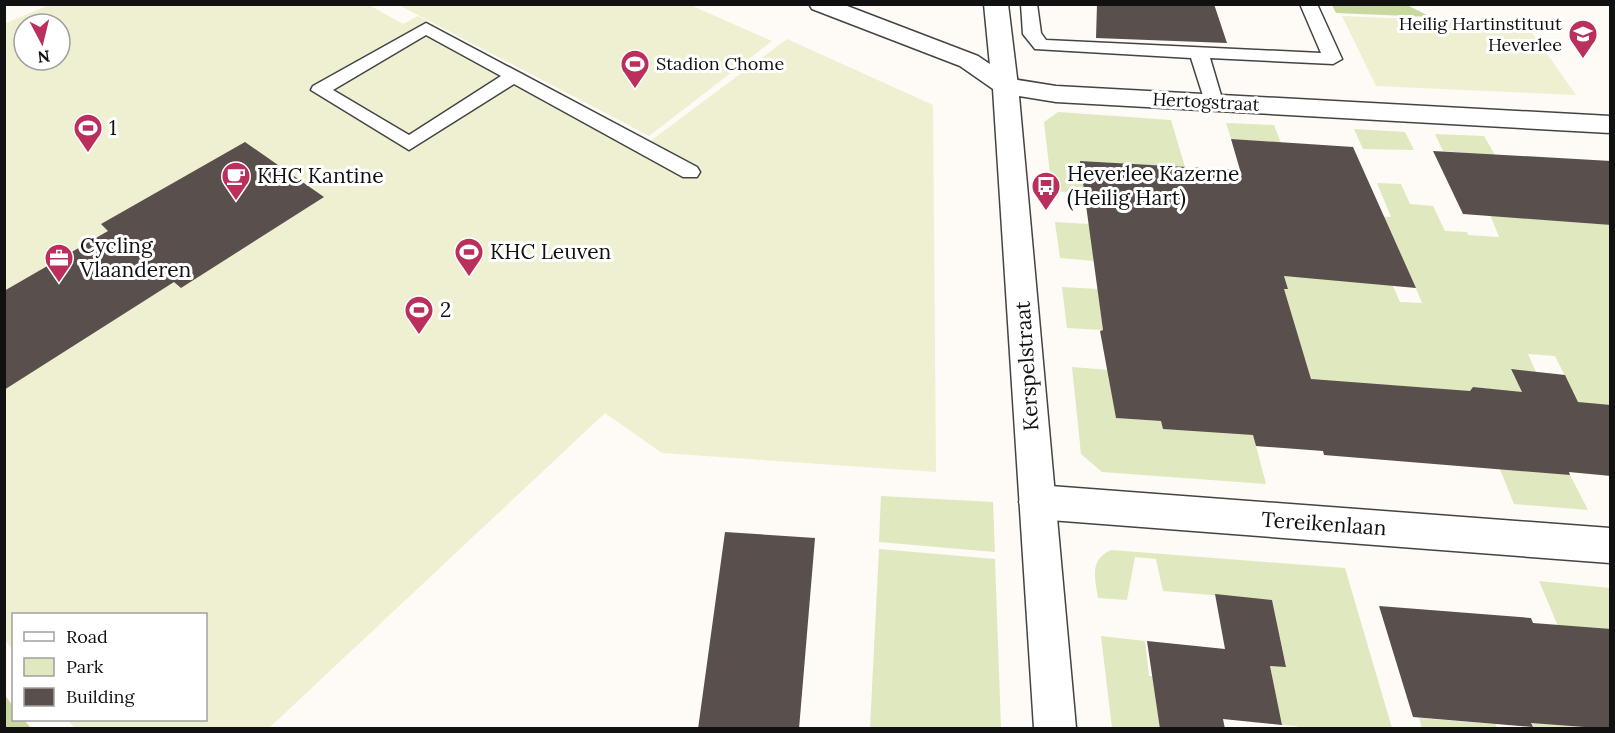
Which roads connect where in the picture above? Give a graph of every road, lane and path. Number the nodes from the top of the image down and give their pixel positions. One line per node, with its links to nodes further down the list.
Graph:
1 (820, 4): 7 (street, Hertogstraat)
2 (996, 4): 7 (street, Kerspelstraat)
3 (1029, 4): 5 (lane)
4 (1308, 4): 5 (lane)
5 (1199, 53): 8 (lane)
6 (514, 76): 6 (lane); 10 (lane)
7 (1005, 86): 8 (street, Hertogstraat); 11 (street, Kerspelstraat)
8 (1214, 102): 9 (street, Hertogstraat)
9 (1611, 125)
10 (690, 172)
11 (1037, 502): 12 (street, Tereikenlaan); 13 (street, Kerspelstraat)
12 (1611, 546)
13 (1055, 729)

